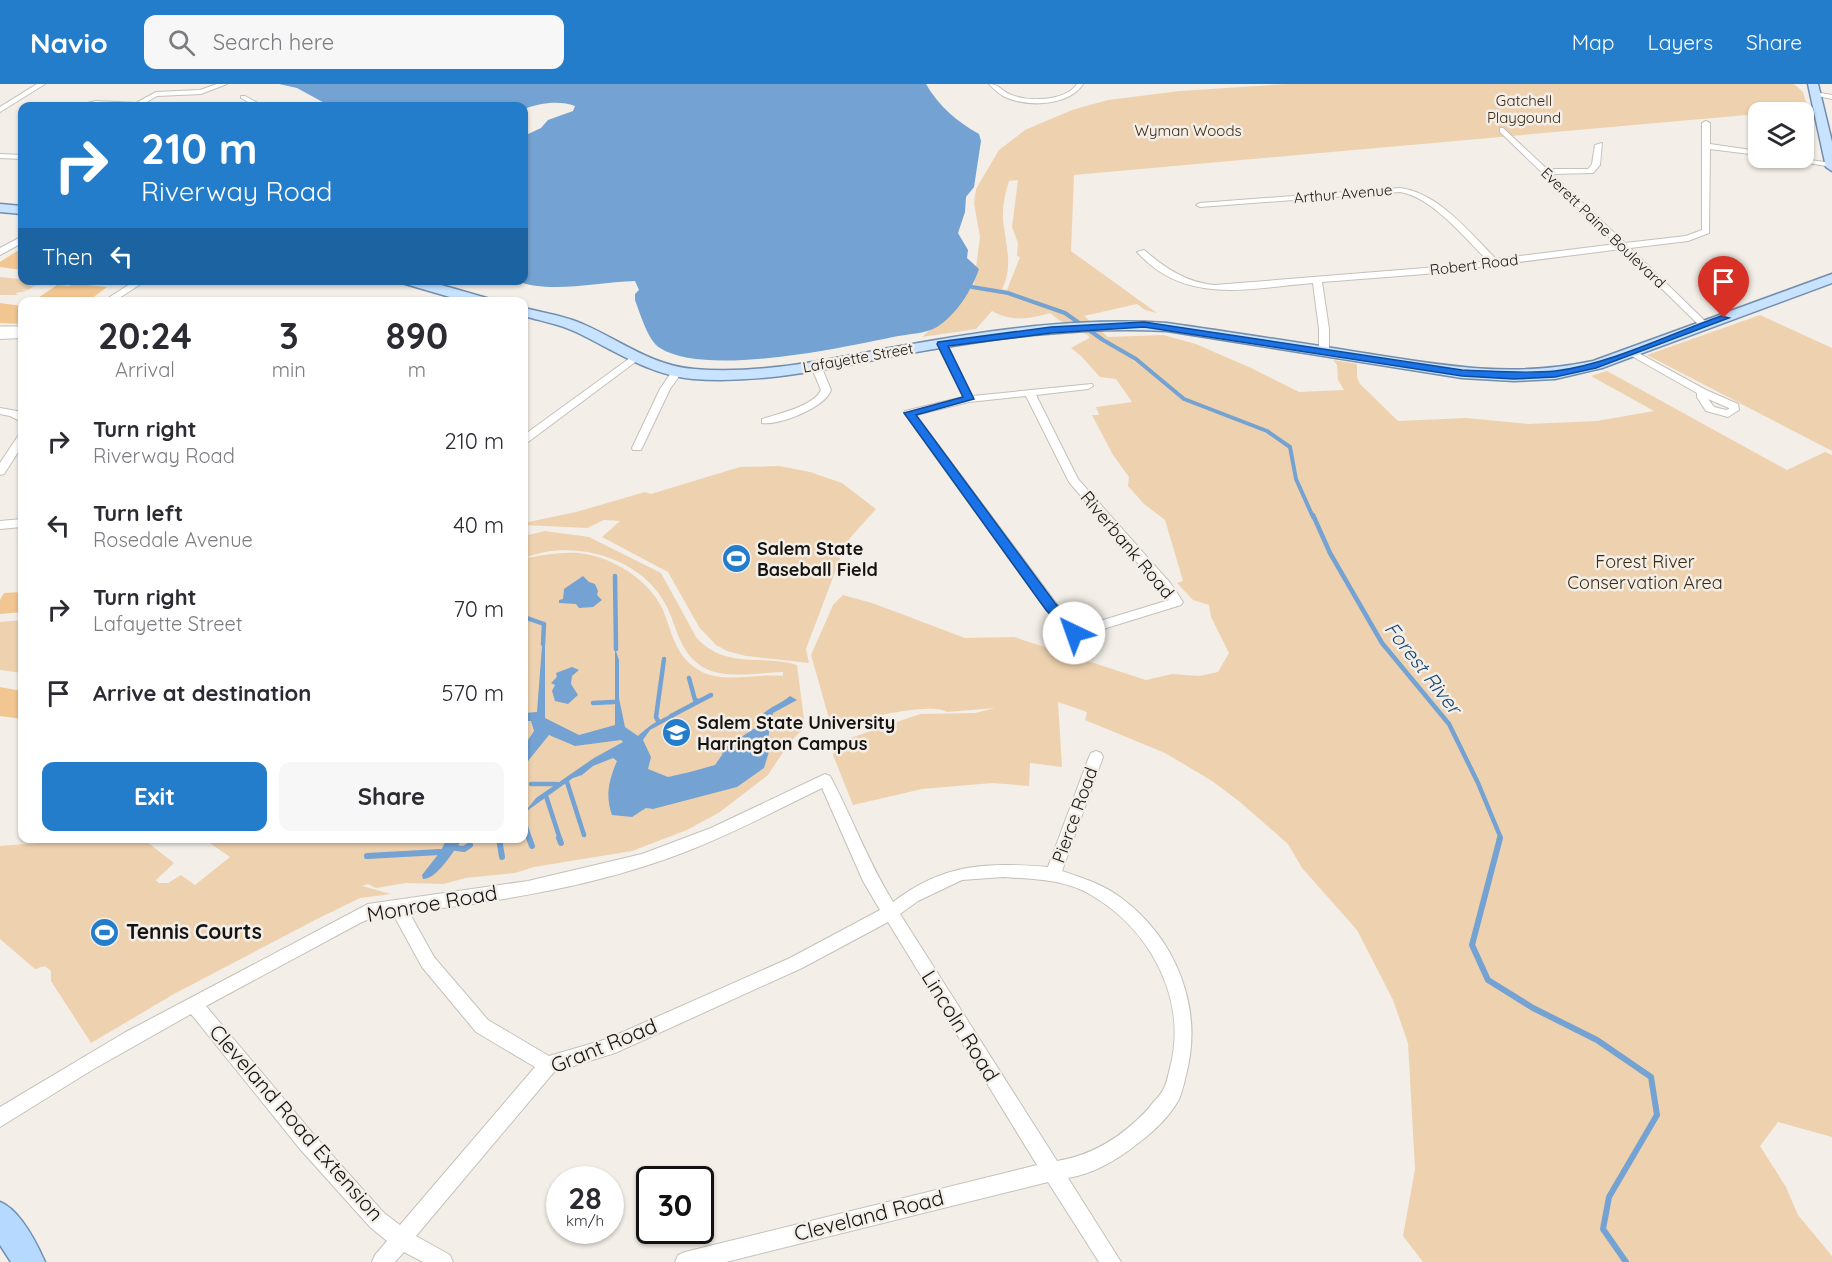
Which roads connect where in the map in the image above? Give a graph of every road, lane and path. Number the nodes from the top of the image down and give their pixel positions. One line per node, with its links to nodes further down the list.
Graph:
1 (42, 84): 11 (street)
2 (224, 84): 9 (street)
3 (992, 84): 4 (street)
4 (1080, 84)
5 (1800, 84): 6 (main road)
6 (1815, 93): 8 (street); 20 (main road)
7 (243, 97): 10 (street)
8 (1832, 97)
9 (143, 102)
10 (252, 102)
11 (0, 110)
12 (1706, 123): 15 (street, Robert Road)
13 (1503, 130): 21 (street, Everett Paine Boulevard)
14 (1599, 145): 21 (street)
15 (1706, 146): 16 (street); 26 (street, Robert Road)
16 (1748, 152)
17 (0, 156): 18 (street)
18 (18, 157)
19 (1814, 163): 20 (street)
20 (1832, 166)
21 (1544, 171): 26 (street, Everett Paine Boulevard)
22 (1200, 205): 29 (street, Arthur Avenue)
23 (0, 208): 24 (main road)
24 (18, 209)
25 (18, 242): 27 (street)
26 (1624, 246): 29 (street, Robert Road); 37 (street, Everett Paine Boulevard)
27 (0, 252)
28 (1141, 252): 31 (street, Robert Road)
29 (1495, 263): 31 (street, Robert Road)
30 (1832, 278): 37 (main road, Lafayette Street)
31 (1317, 280): 43 (street)
32 (135, 285): 34 (street)
33 (425, 285): 35 (main road)
34 (114, 297)
35 (467, 297)
36 (528, 313): 45 (main road, Lafayette Street)
37 (1703, 324): 44 (main road, Lafayette Street)
38 (0, 330): 39 (street)
39 (18, 330)
40 (18, 335): 41 (street)
41 (0, 336)
42 (942, 344): 43 (main road, Lafayette Street); 46 (main road, Lafayette Street); 51 (street)
43 (1324, 352): 44 (main road, Lafayette Street)
44 (1631, 352): 49 (street)
45 (634, 358): 47 (main road, Lafayette Street); 55 (street)
46 (816, 366): 47 (main road, Lafayette Street); 54 (street)
47 (677, 372): 57 (street)
48 (1089, 386): 50 (street)
49 (1702, 392)
50 (1030, 393): 51 (street); 51 (street, Riverbank Road)
51 (969, 399)
52 (0, 411): 53 (street)
53 (18, 416)
54 (766, 421)
55 (528, 437)
56 (18, 444): 58 (street)
57 (637, 448)
58 (0, 472)
59 (18, 523): 60 (street)
60 (0, 525)
61 (1096, 757): 63 (street, Pierce Road)
62 (825, 780): 64 (street, Monroe Road); 65 (street, Lincoln Road)
63 (1053, 874): 65 (street, Grant Road); 69 (street, Cleveland Road)
64 (398, 907): 66 (street, Monroe Road); 67 (street)
65 (890, 913): 67 (street, Grant Road); 69 (street, Lincoln Road)
66 (194, 1004): 68 (street, Monroe Road); 71 (street, Cleveland Road Extension)
67 (548, 1065): 71 (street, Grant Road)
68 (0, 1118)
69 (1052, 1171): 75 (street, Cleveland Road); 76 (street, Lincoln Road)
70 (0, 1217): 72 (highway)
71 (401, 1239): 73 (street, Grant Road); 74 (street)
72 (29, 1262)
73 (382, 1262)
74 (443, 1262)
75 (686, 1262)
76 (1111, 1262)

